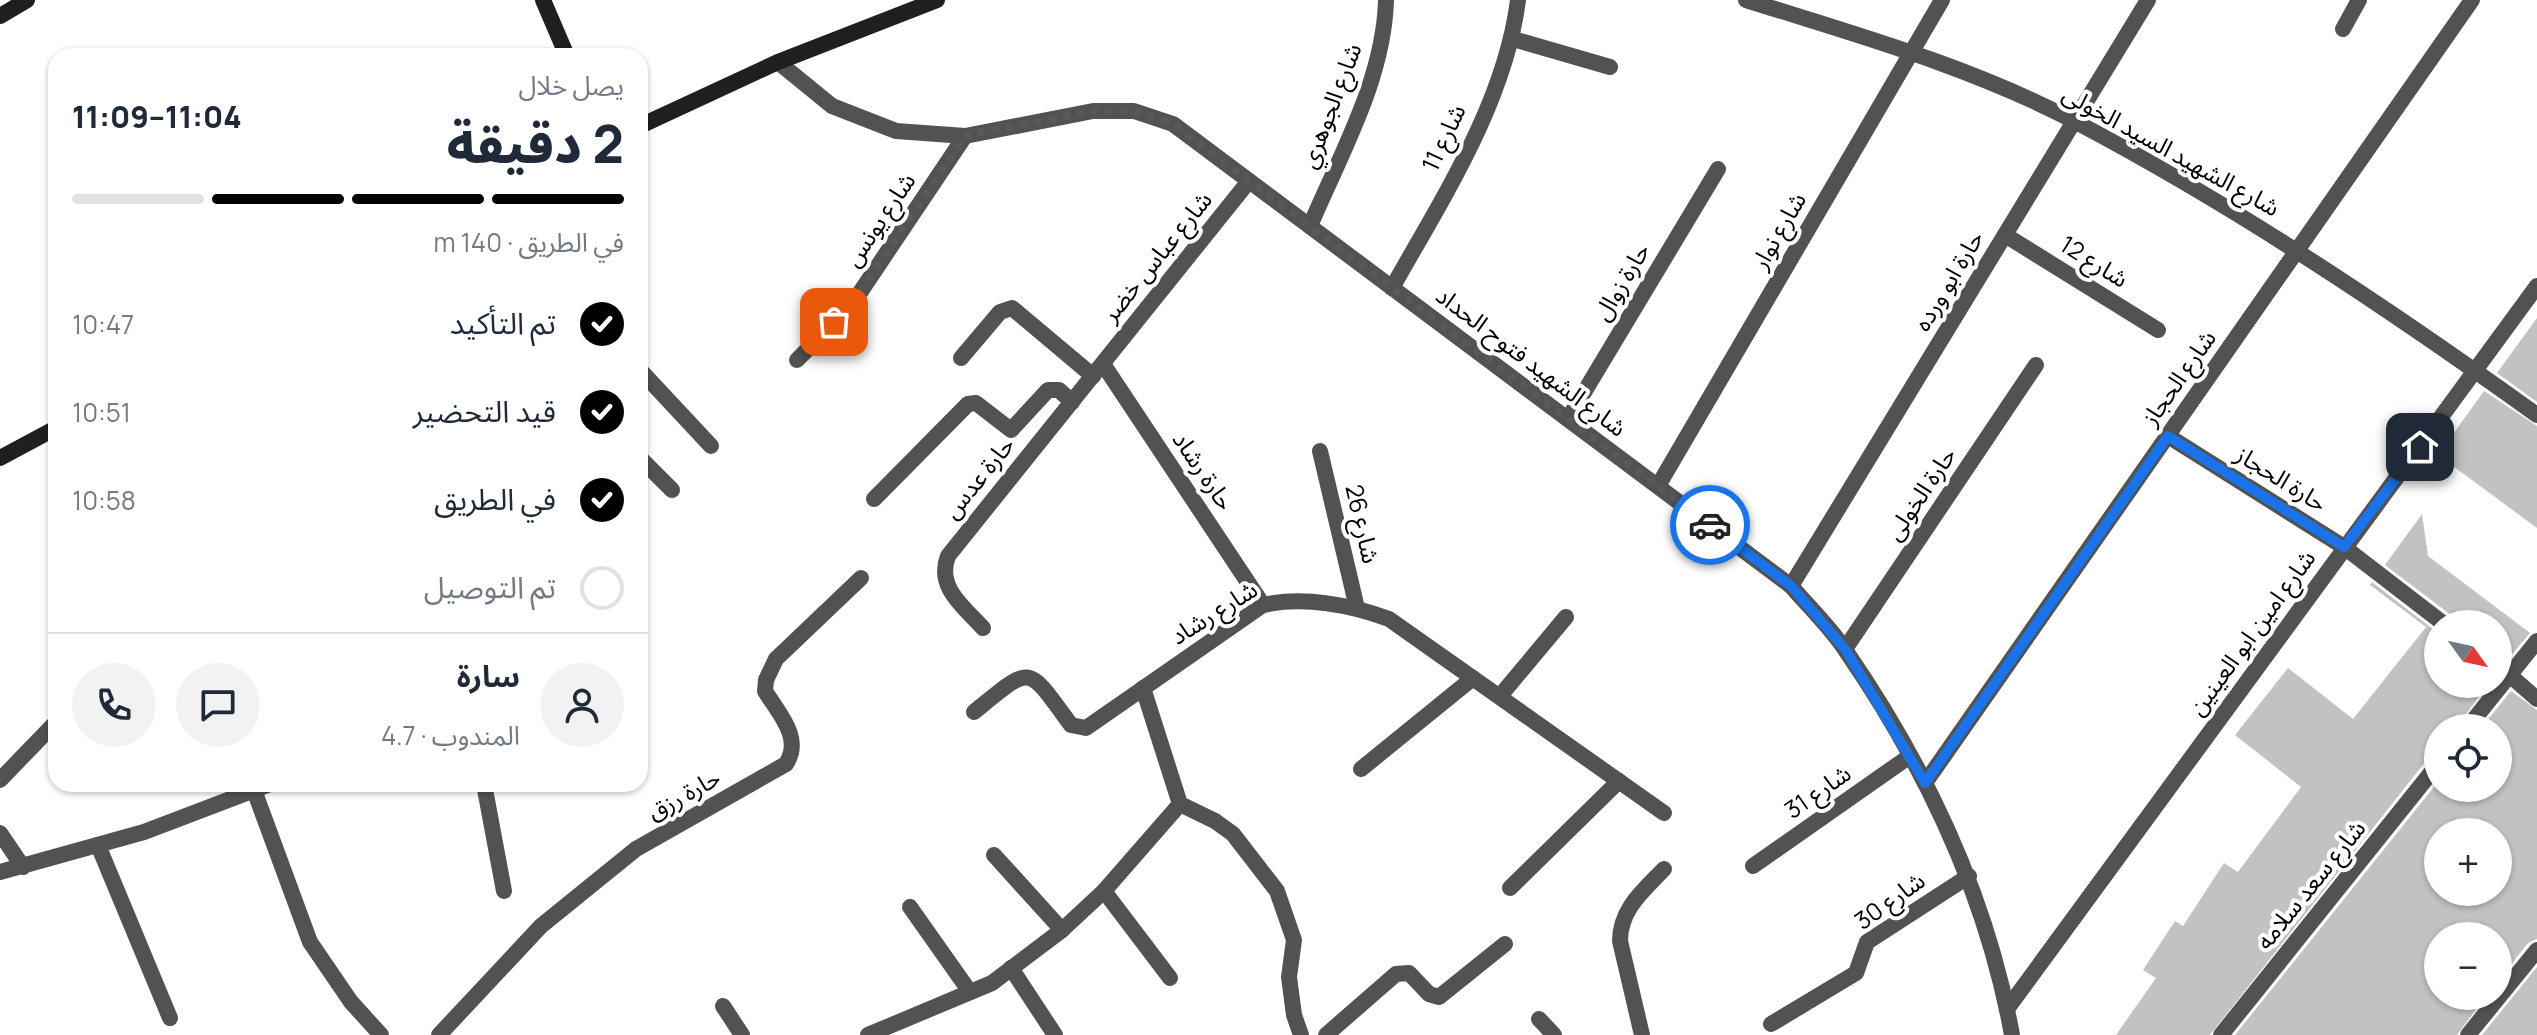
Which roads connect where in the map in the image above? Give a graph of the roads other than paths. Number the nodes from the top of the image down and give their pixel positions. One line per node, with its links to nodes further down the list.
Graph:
1 (27, 0): 11 (main road)
2 (543, 0): 14 (main road)
3 (937, 0): 16 (main road)
4 (1386, 0): 23 (street, شارع الجوهري)
5 (1518, 0): 13 (street, شارع 11)
6 (1746, 0): 15 (street, شارع الشهيد السيد الخولى)
7 (1942, 0): 15 (street, شارع نوار)
8 (2148, 0): 18 (street, حارة ابو ورده)
9 (2359, 0): 12 (street)
10 (2472, 0): 25 (street, شارع الحجاز)
11 (0, 16)
12 (2343, 29)
13 (1513, 39): 17 (street); 27 (street, شارع 11)
14 (564, 48)
15 (1912, 52): 18 (street, شارع الشهيد السيد الخولى); 44 (street, شارع نوار)
16 (778, 62): 19 (main road); 20 (street, شارع الشهيد فتوح الحداد)
17 (1610, 67)
18 (2074, 121): 24 (street, حارة ابو ورده); 25 (street, شارع الشهيد السيد الخولى)
19 (648, 122)
20 (965, 136): 22 (street, شارع الشهيد فتوح الحداد); 30 (street, شارع يونس)
21 (1718, 169): 37 (street, حارة زوال)
22 (1249, 181): 23 (street, شارع الشهيد فتوح الحداد); 32 (street, شارع عباس خضر)
23 (1310, 226): 27 (street, شارع الشهيد فتوح الحداد)
24 (2005, 235): 28 (street, شارع 12); 49 (street, حارة ابو ورده)
25 (2298, 250): 33 (street, شارع الشهيد السيد الخولى); 39 (street, شارع الحجاز)
26 (2537, 286): 33 (street, شارع امين ابو العينين)
27 (1392, 288): 37 (street, شارع الشهيد فتوح الحداد)
28 (2158, 330)
29 (961, 358): 32 (street, حارة رشاد)
30 (797, 360)
31 (2036, 365): 56 (street, حارة الخولى)
32 (1098, 370): 35 (street, حارة عدس); 50 (street, حارة رشاد)
33 (2477, 372): 36 (street, شارع الشهيد السيد الخولى); 47 (street, شارع امين ابو العينين)
34 (648, 379): 40 (street)
35 (1072, 402): 46 (street); 54 (street, حارة عدس)
36 (2537, 415)
37 (1568, 419): 44 (street, شارع الشهيد فتوح الحداد)
38 (48, 432): 42 (main road)
39 (2168, 436): 47 (street, حارة الحجاز); 70 (street, شارع الحجاز)
40 (711, 446)
41 (1320, 451): 51 (street, شارع 26)
42 (1, 454)
43 (648, 466): 45 (street)
44 (1658, 486): 49 (street, شارع الشهيد فتوح الحداد)
45 (672, 490)
46 (874, 499)
47 (2344, 547): 52 (street, حارة الحجاز); 95 (street, شارع امين ابو العينين)
48 (861, 578): 100 (street, حارة رزق)
49 (1791, 586): 56 (street, شارع الشهيد فتوح الحداد)
50 (1263, 605): 51 (street, شارع رشاد); 60 (street, شارع رشاد)
51 (1357, 608): 59 (street, شارع رشاد)
52 (2426, 610)
53 (1566, 617): 61 (street)
54 (983, 628)
55 (2537, 641): 57 (street)
56 (1845, 649): 65 (street, شارع الشهيد فتوح الحداد)
57 (2512, 663)
58 (2512, 677): 62 (street)
59 (1473, 678): 61 (street, شارع رشاد); 66 (street)
60 (1143, 688): 63 (street, شارع رشاد); 74 (street)
61 (1500, 696): 68 (street, شارع رشاد)
62 (2537, 699)
63 (974, 712)
64 (48, 730): 67 (street)
65 (1910, 756): 70 (street, شارع الشهيد فتوح الحداد); 79 (street, شارع 31)
66 (1361, 769)
67 (0, 780)
68 (1619, 781): 75 (street, شارع رشاد); 84 (street)
69 (2424, 781): 109 (street, شارع سعد سلامه)
70 (1925, 783): 83 (street, شارع الشهيد فتوح الحداد)
71 (249, 792): 77 (street)
72 (264, 792): 99 (street)
73 (485, 792): 85 (street)
74 (1180, 804): 86 (street); 104 (street)
75 (1664, 813)
76 (0, 833): 80 (street)
77 (98, 845): 80 (street); 96 (street)
78 (994, 855): 88 (street)
79 (1753, 866)
80 (23, 867): 82 (street)
81 (1664, 869): 107 (street)
82 (0, 872)
83 (1969, 876): 95 (street, شارع الشهيد فتوح الحداد); 98 (street, شارع 30)
84 (1510, 888)
85 (504, 891)
86 (1104, 891): 88 (street); 92 (street)
87 (910, 907): 93 (street)
88 (1062, 930): 91 (street)
89 (1505, 944): 105 (street)
90 (2537, 950): 110 (street)
91 (1011, 968): 93 (street); 103 (street)
92 (1170, 978)
93 (970, 992): 102 (street)
94 (723, 1006): 101 (street)
95 (2007, 1009): 108 (street, شارع الشهيد فتوح الحداد)
96 (170, 1018)
97 (1539, 1019): 106 (street)
98 (1771, 1024)
99 (381, 1035)
100 (439, 1035)
101 (742, 1035)
102 (871, 1035)
103 (1055, 1035)
104 (1301, 1035)
105 (1326, 1035)
106 (1554, 1035)
107 (1642, 1035)
108 (2012, 1035)
109 (2221, 1035)
110 (2468, 1035)

